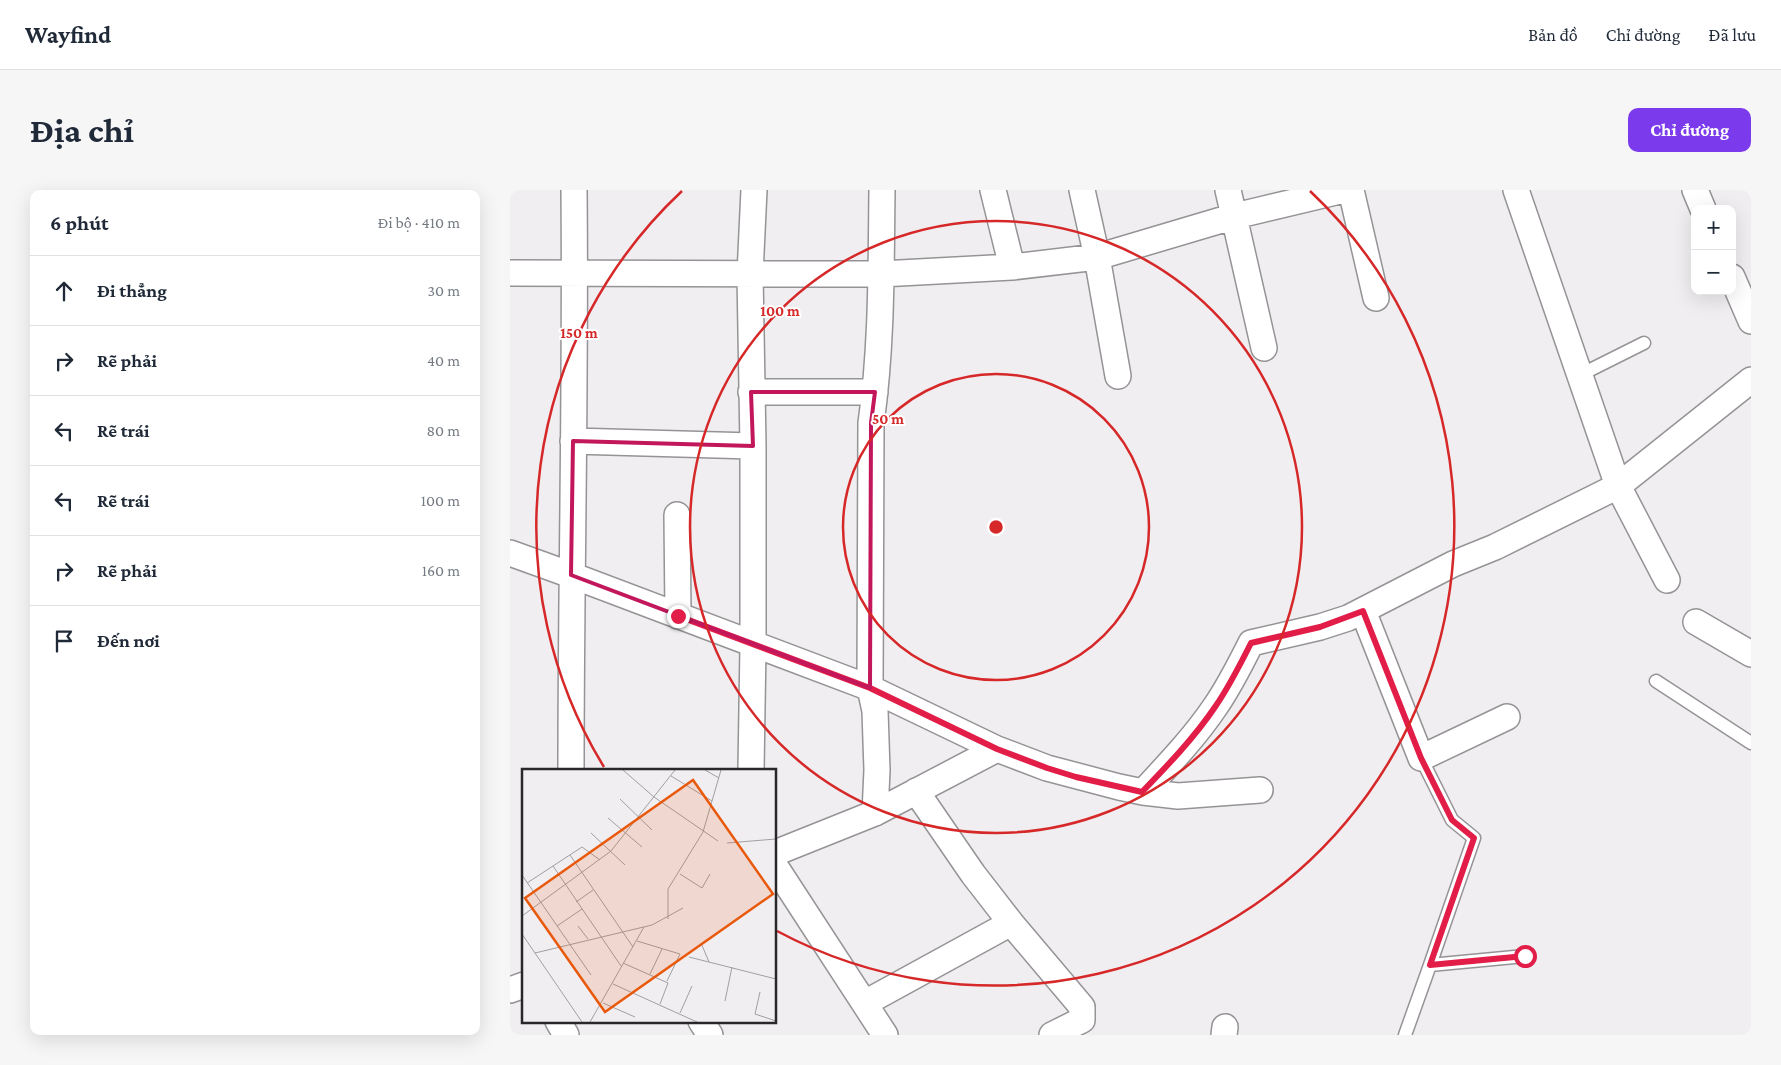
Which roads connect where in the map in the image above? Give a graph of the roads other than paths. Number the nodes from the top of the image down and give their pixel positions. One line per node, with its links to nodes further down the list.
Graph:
1 (574, 190): 16 (street)
2 (754, 190): 17 (street)
3 (882, 190): 18 (street)
4 (993, 190): 14 (street)
5 (1082, 190): 13 (street)
6 (1228, 190): 12 (street)
7 (1344, 190): 12 (street)
8 (1351, 190): 20 (street)
9 (1516, 190): 24 (street)
10 (1695, 190): 11 (street)
11 (1701, 205)
12 (1235, 216): 13 (street); 23 (street)
13 (1097, 257): 14 (street); 25 (street)
14 (1012, 267): 18 (street)
15 (510, 272): 16 (street)
16 (575, 273): 17 (street); 29 (street)
17 (750, 274): 18 (street); 27 (street)
18 (881, 274): 28 (street)
19 (1736, 286): 21 (street)
20 (1376, 298)
21 (1751, 320)
22 (1644, 343): 24 (lane)
23 (1264, 348)
24 (1580, 375): 31 (street)
25 (1118, 376)
26 (1751, 380): 31 (street)
27 (751, 392): 28 (street); 30 (street)
28 (875, 392): 42 (street)
29 (573, 441): 30 (street); 34 (street)
30 (753, 446): 39 (street)
31 (1618, 486): 35 (street); 36 (street)
32 (677, 514): 37 (street)
33 (510, 553): 34 (street)
34 (571, 574): 37 (street); 47 (street)
35 (1666, 580)
36 (1363, 611): 46 (street); 51 (street)
37 (678, 616): 39 (street)
38 (1696, 622): 40 (street)
39 (753, 644): 42 (street); 48 (street)
40 (1751, 654)
41 (1656, 681): 44 (lane)
42 (870, 688): 45 (street); 52 (street)
43 (1507, 717): 46 (street)
44 (1751, 743)
45 (997, 749): 50 (street); 51 (street)
46 (1421, 758): 57 (lane)
47 (571, 769)
48 (751, 769)
49 (1260, 790): 51 (street)
50 (916, 791): 52 (street); 55 (street)
51 (1142, 792)
52 (875, 813): 53 (street)
53 (776, 853)
54 (776, 868): 60 (street)
55 (1011, 923): 60 (street); 66 (street)
56 (1525, 956): 57 (lane)
57 (1430, 965): 67 (lane)
58 (522, 985): 59 (street)
59 (510, 990)
60 (865, 1003): 65 (street)
61 (559, 1022): 63 (street)
62 (703, 1022): 64 (street)
63 (566, 1035)
64 (710, 1035)
65 (886, 1035)
66 (1052, 1035)
67 (1405, 1035)

